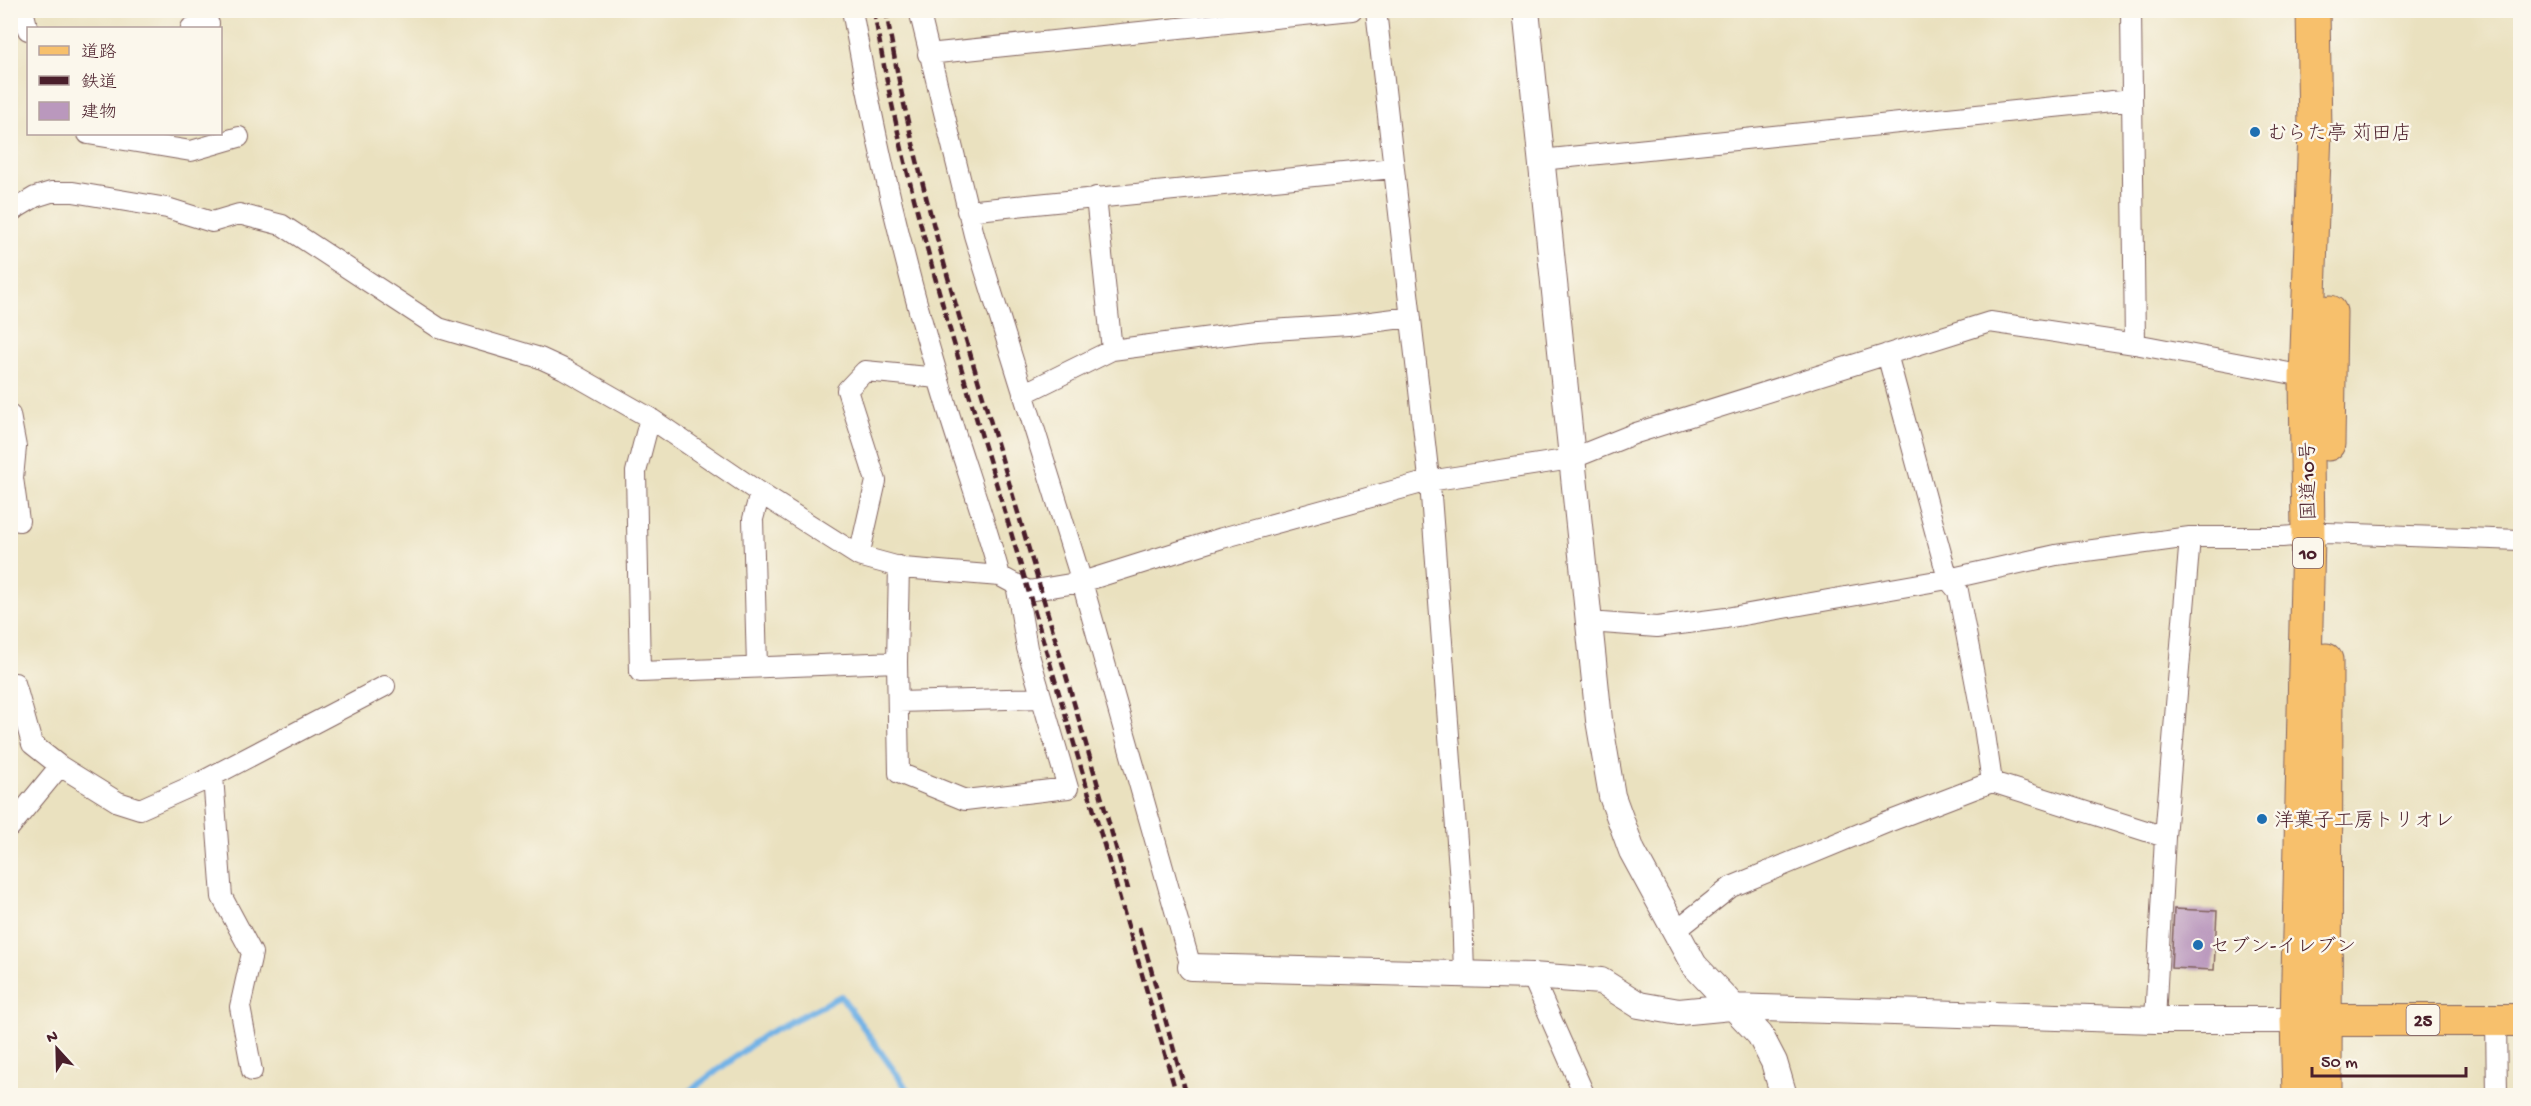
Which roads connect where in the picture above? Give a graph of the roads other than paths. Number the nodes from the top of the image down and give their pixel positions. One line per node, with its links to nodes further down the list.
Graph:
1 (23, 10): 10 (street)
2 (852, 10): 24 (street)
3 (919, 10): 11 (street)
4 (1352, 10): 11 (street)
5 (1376, 10): 16 (street)
6 (1526, 10): 15 (street)
7 (2131, 10): 12 (street)
8 (2313, 10): 25 (highway, 国道10号 / 10)
9 (2330, 10): 25 (highway, 国道10号 / 10)
10 (27, 27)
11 (928, 54): 18 (street)
12 (2132, 99): 15 (street); 21 (street)
13 (94, 135): 14 (street)
14 (239, 137)
15 (1541, 160): 29 (street)
16 (1393, 168): 17 (street); 20 (street)
17 (1096, 197): 18 (street); 22 (street)
18 (967, 211): 26 (street)
19 (10, 212): 28 (street)
20 (1410, 317): 22 (street); 30 (street)
21 (2135, 344): 23 (street); 25 (street)
22 (1112, 350): 26 (street)
23 (1887, 354): 29 (street); 38 (street)
24 (938, 378): 36 (street); 39 (street)
25 (2318, 379): 33 (highway, 国道10号 / 10)
26 (1023, 394): 40 (street)
27 (10, 415): 32 (street)
28 (650, 418): 31 (street); 43 (street)
29 (1571, 459): 30 (street); 41 (street)
30 (1429, 481): 40 (street); 55 (street)
31 (760, 493): 36 (street); 43 (street)
32 (19, 521)
33 (2317, 534): 34 (street); 35 (street); 59 (highway, 国道10号 / 10)
34 (2190, 537): 38 (street); 52 (street)
35 (2520, 540)
36 (859, 556): 37 (street)
37 (899, 567): 39 (street); 42 (street)
38 (1948, 579): 41 (street); 50 (street)
39 (1008, 580): 40 (street); 46 (street)
40 (1082, 582): 54 (street)
41 (1588, 622): 53 (street)
42 (897, 662): 43 (street); 47 (street)
43 (757, 667)
44 (10, 683): 48 (street)
45 (385, 686): 49 (street)
46 (1041, 698): 47 (street); 47 (street)
47 (898, 702)
48 (60, 766): 49 (street); 51 (street)
49 (213, 776): 61 (street)
50 (1992, 782): 52 (street); 53 (street)
51 (10, 827)
52 (2164, 837): 58 (street)
53 (1674, 932): 57 (street)
54 (1191, 967): 55 (street)
55 (1464, 974): 56 (street)
56 (1532, 976): 57 (street); 62 (street)
57 (1731, 1007): 58 (street); 63 (street)
58 (2155, 1020): 59 (street)
59 (2312, 1020): 60 (main road, 25); 64 (highway, 国道10号 / 10); 65 (highway, 国道10号 / 10)
60 (2508, 1020): 66 (street)
61 (252, 1071)
62 (1585, 1095)
63 (1784, 1095)
64 (2299, 1095)
65 (2325, 1095)
66 (2497, 1095)

